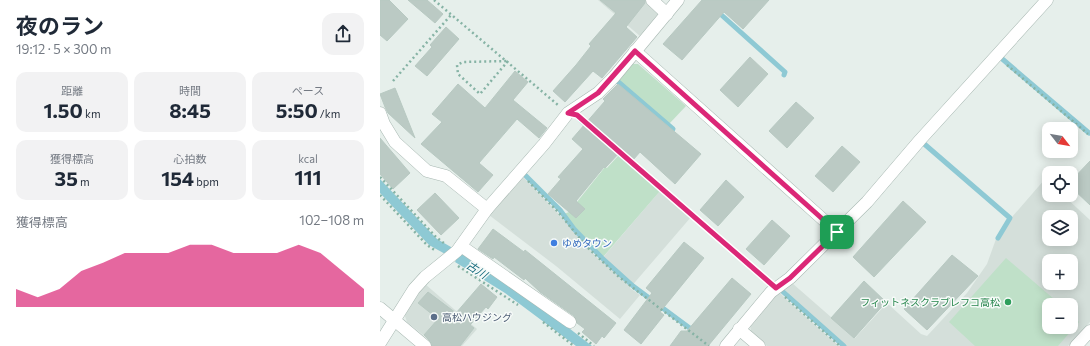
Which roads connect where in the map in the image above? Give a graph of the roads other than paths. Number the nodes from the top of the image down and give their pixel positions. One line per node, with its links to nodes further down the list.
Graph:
1 (652, 0): 4 (street)
2 (678, 0): 4 (street)
3 (1047, 0): 8 (street)
4 (667, 14): 5 (street)
5 (635, 51): 7 (street); 8 (street)
6 (380, 113): 7 (street)
7 (487, 209): 9 (street)
8 (837, 232): 13 (street)
9 (459, 248): 11 (street); 12 (street)
10 (380, 308): 11 (street)
11 (394, 321): 15 (street); 16 (street)
12 (570, 322)
13 (739, 329): 17 (street); 18 (street)
14 (1090, 331): 19 (street)
15 (380, 343)
16 (424, 346)
17 (726, 346)
18 (759, 346)
19 (1076, 346)

